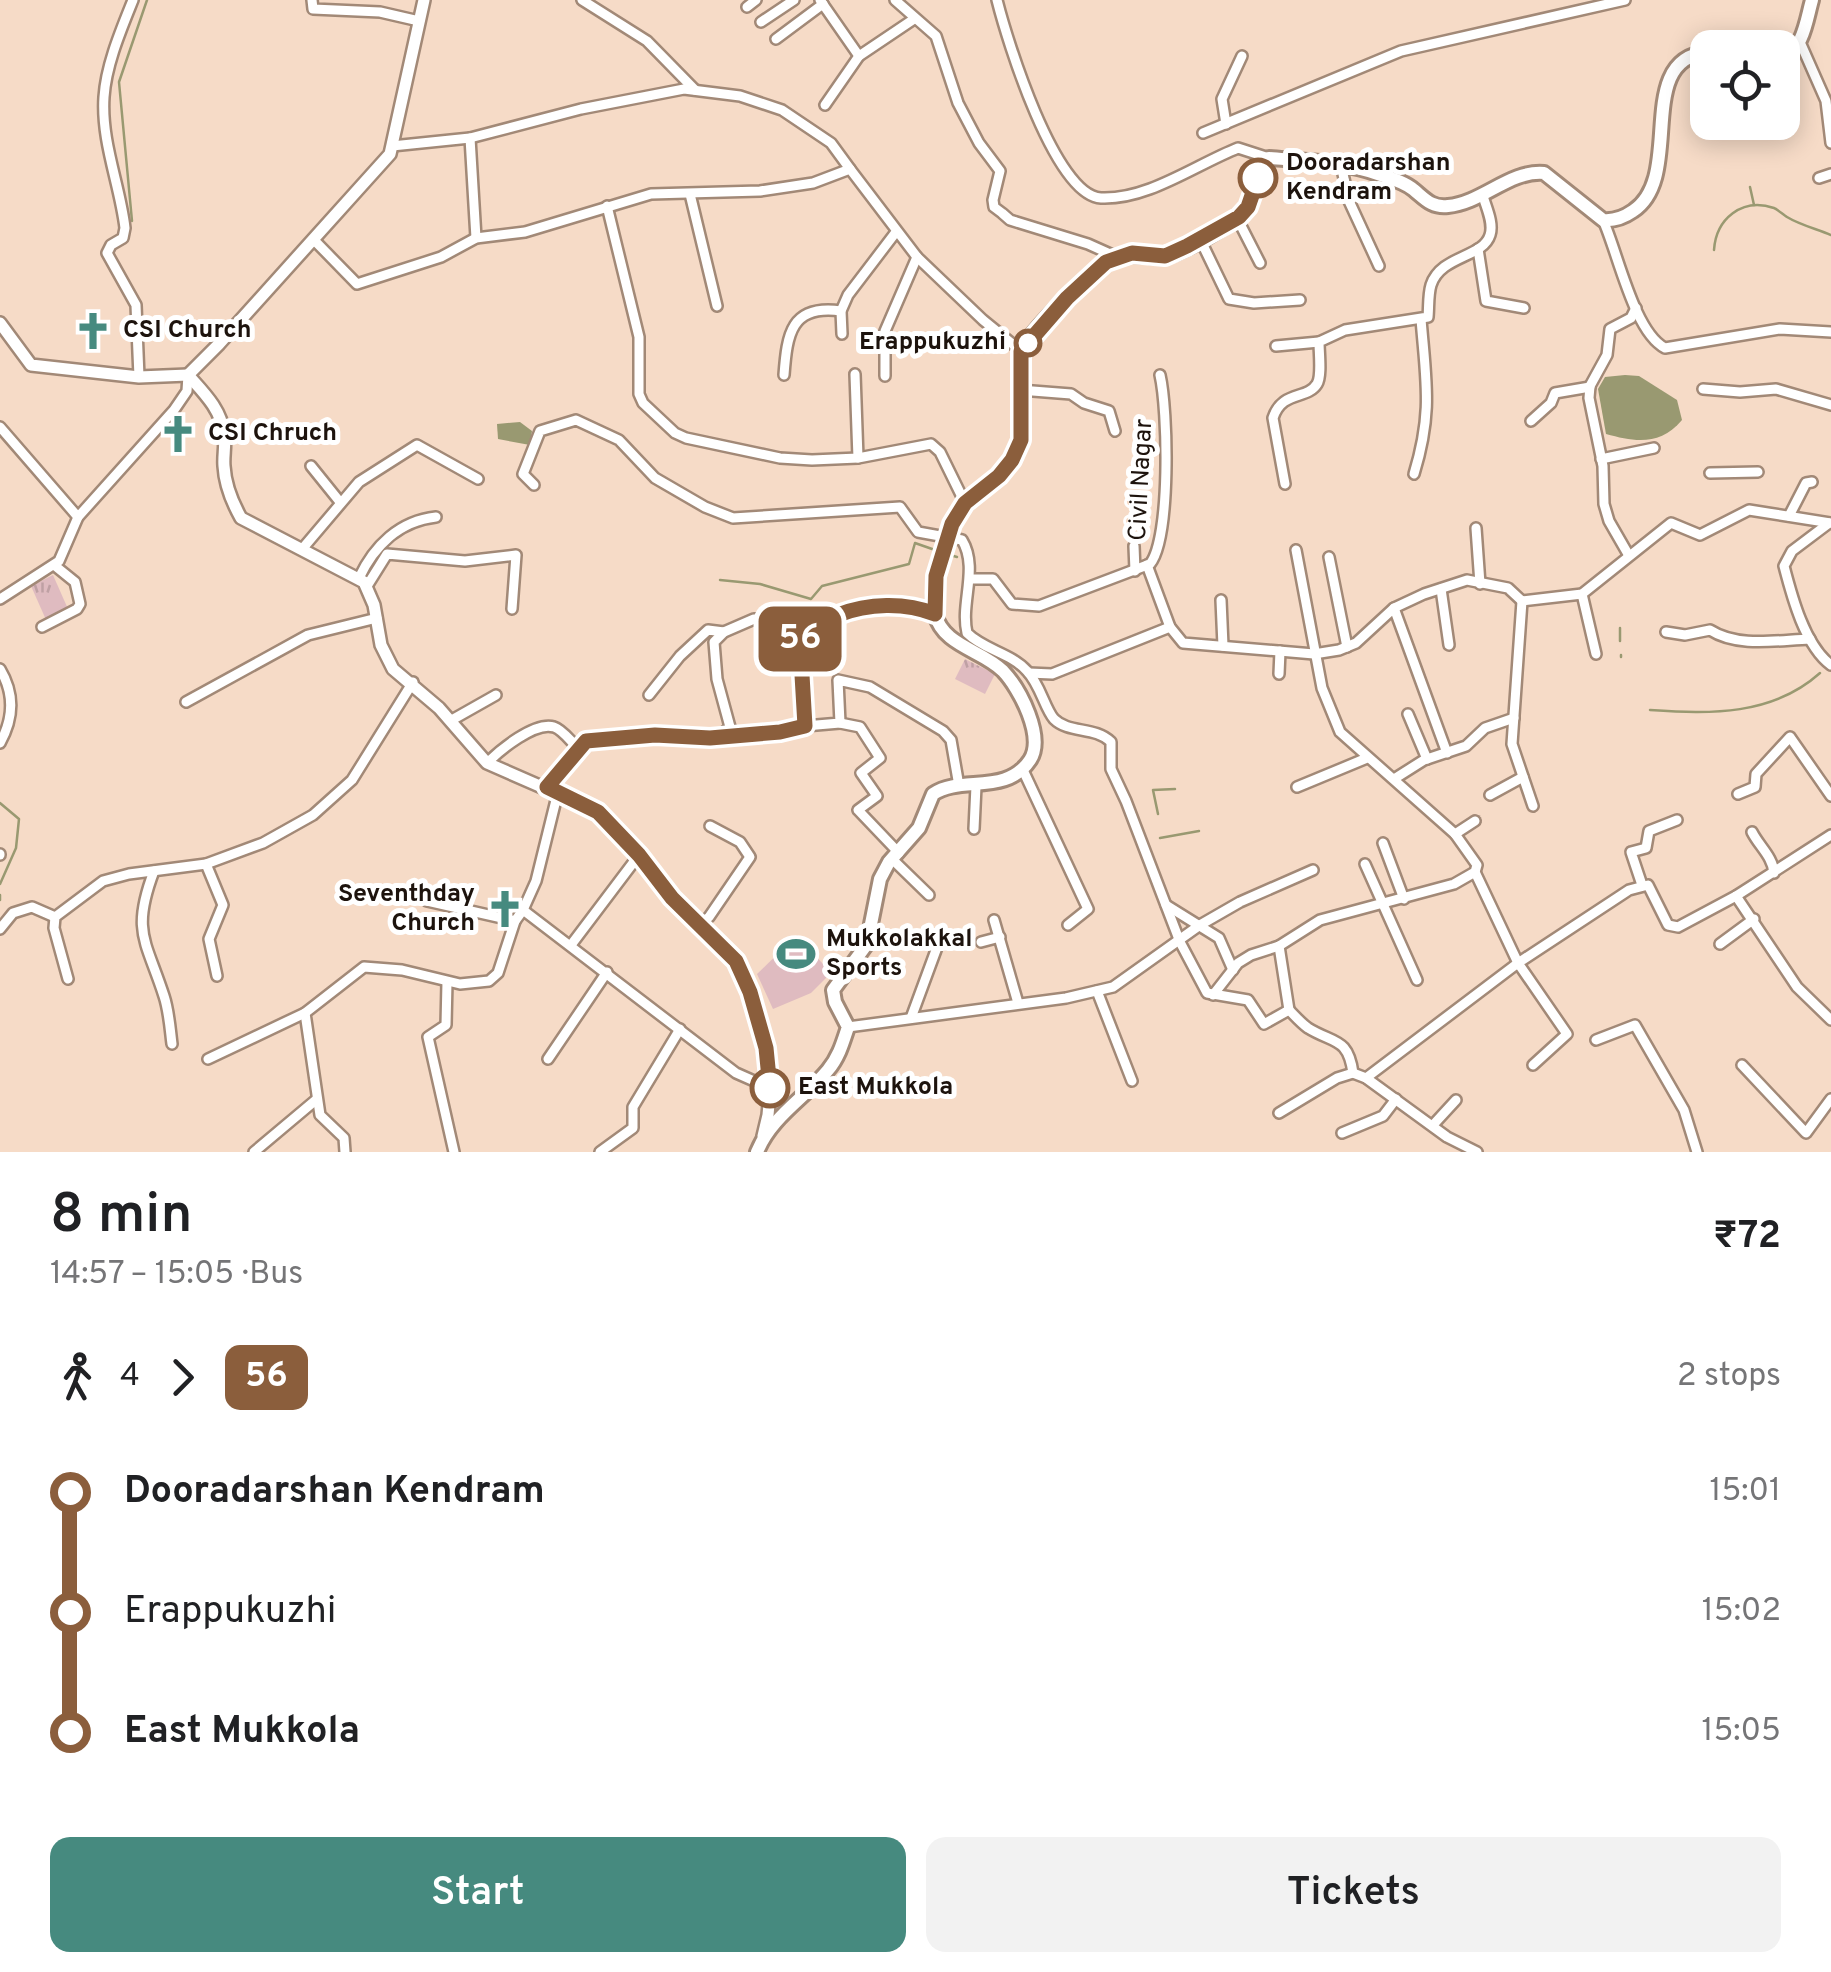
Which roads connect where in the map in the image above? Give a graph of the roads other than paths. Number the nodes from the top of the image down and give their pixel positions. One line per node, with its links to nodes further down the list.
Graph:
1 (133, 0): 64 (street)
2 (312, 0): 12 (street)
3 (424, 0): 12 (street)
4 (582, 0): 21 (street)
5 (794, 0): 13 (street)
6 (894, 0): 11 (street)
7 (997, 0): 28 (street)
8 (1625, 0): 23 (street)
9 (1812, 0): 15 (main road)
10 (822, 2): 14 (street); 16 (street)
11 (914, 19): 16 (street); 44 (street)
12 (419, 21): 27 (street)
13 (761, 22)
14 (776, 39)
15 (1800, 42): 20 (street)
16 (859, 56): 22 (street)
17 (1242, 56): 23 (street)
18 (1690, 56): 37 (main road)
19 (1831, 74): 20 (street)
20 (1818, 78): 26 (street)
21 (696, 90): 25 (street); 30 (street)
22 (826, 104)
23 (1226, 124): 24 (street)
24 (1203, 133)
25 (470, 138): 27 (street); 39 (street)
26 (1831, 143)
27 (392, 146): 40 (street)
28 (1270, 158): 29 (main road); 36 (main road)
29 (1340, 166): 34 (main road); 46 (street)
30 (850, 169): 33 (street); 38 (street)
31 (1831, 174): 32 (street)
32 (1819, 178)
33 (690, 194): 35 (street); 48 (street)
34 (1483, 196): 37 (main road); 42 (street)
35 (607, 206): 39 (street); 73 (street)
36 (1237, 218): 41 (main road); 45 (street)
37 (1603, 220): 50 (street)
38 (896, 232): 43 (street); 51 (street)
39 (476, 238): 40 (street)
40 (313, 239): 60 (street)
41 (1200, 239): 44 (main road); 47 (street)
42 (1478, 248): 49 (street); 52 (street)
43 (917, 257): 58 (street); 63 (street)
44 (1117, 258): 58 (main road)
45 (1260, 263)
46 (1379, 266)
47 (1300, 300)
48 (716, 306)
49 (1524, 308)
50 (1636, 308): 54 (street); 65 (street)
51 (841, 311): 55 (street); 61 (street)
52 (1421, 319): 56 (street); 78 (street)
53 (0, 323): 64 (street)
54 (1831, 332)
55 (842, 334)
56 (1320, 342): 57 (street); 81 (street)
57 (1276, 346)
58 (1021, 351): 67 (main road)
59 (855, 374): 73 (street)
60 (188, 375): 64 (street); 86 (street); 92 (street)
61 (784, 375)
62 (1160, 375): 97 (street, Civil Nagar)
63 (885, 376)
64 (139, 377)
65 (1590, 387): 69 (street); 74 (street)
66 (1703, 389): 68 (street)
67 (1020, 390): 71 (street); 84 (main road)
68 (1831, 405)
69 (1531, 421)
70 (0, 428): 86 (street)
71 (1115, 431)
72 (1654, 448): 74 (street)
73 (858, 458): 84 (street)
74 (1602, 459): 94 (street)
75 (311, 466): 83 (street)
76 (1758, 472): 77 (street)
77 (1710, 473)
78 (1414, 474)
79 (478, 479): 83 (street)
80 (1812, 482): 85 (street)
81 (1284, 484)
82 (534, 485): 90 (street)
83 (340, 502): 92 (street)
84 (965, 503): 90 (main road)
85 (1789, 516): 88 (street); 94 (street)
86 (78, 517): 96 (street)
87 (436, 517): 100 (street)
88 (1830, 523): 116 (street)
89 (1476, 528): 101 (street)
90 (946, 537): 99 (street); 109 (main road)
91 (1134, 546): 98 (street)
92 (303, 548): 100 (street)
93 (1296, 550): 121 (street)
94 (1628, 554): 103 (street)
95 (1329, 557): 119 (street)
96 (54, 565): 104 (street); 112 (street)
97 (1148, 565): 98 (street, Civil Nagar); 113 (street)
98 (1135, 570): 99 (street, Civil Nagar)
99 (970, 579): 125 (street)
100 (363, 582): 108 (street); 110 (street)
101 (1480, 584): 102 (street); 106 (street)
102 (1441, 588): 107 (street); 117 (street)
103 (1582, 594): 106 (street); 122 (street)
104 (0, 599)
105 (1221, 600): 118 (street)
106 (1522, 602): 132 (street)
107 (1394, 608): 119 (street); 139 (street)
108 (512, 609)
109 (935, 614): 111 (street); 143 (main road)
110 (377, 618): 127 (street); 130 (street)
111 (799, 624): 114 (street); 135 (street)
112 (42, 627)
113 (1170, 627): 118 (street); 125 (street)
114 (724, 632): 128 (street); 136 (street)
115 (1666, 632): 116 (street)
116 (1810, 638): 123 (street)
117 (1449, 645)
118 (1223, 646): 120 (street)
119 (1347, 647): 121 (street)
120 (1280, 651): 121 (street); 126 (street)
121 (1314, 654): 140 (street)
122 (1596, 654)
123 (1831, 665)
124 (0, 670): 138 (street)
125 (1029, 672): 175 (street)
126 (1278, 674)
127 (412, 682): 133 (street); 164 (street)
128 (649, 694)
129 (496, 695): 133 (street)
130 (186, 702)
131 (1408, 714): 141 (street)
132 (1514, 718): 139 (street); 144 (street)
133 (450, 722): 142 (street)
134 (840, 722): 135 (street); 146 (street); 163 (street)
135 (805, 726): 136 (street)
136 (720, 736): 137 (street)
137 (586, 741): 142 (street); 149 (street)
138 (0, 744)
139 (1447, 753): 141 (street)
140 (1367, 758): 145 (street); 148 (street)
141 (1428, 759): 145 (street)
142 (488, 763): 149 (street)
143 (1022, 768): 147 (main road); 183 (street)
144 (1523, 777): 150 (street); 153 (street)
145 (1394, 779): 159 (street)
146 (959, 786): 147 (main road); 163 (main road)
147 (976, 786): 157 (street)
148 (1297, 787)
149 (553, 790): 162 (street); 177 (street)
150 (1490, 794)
151 (1738, 794): 152 (street)
152 (1831, 796)
153 (1533, 806)
154 (1677, 820): 170 (street)
155 (1474, 821): 159 (street)
156 (710, 826): 182 (street)
157 (974, 829)
158 (1752, 832): 169 (street)
159 (1455, 834): 168 (street)
160 (1831, 834): 169 (street)
161 (1383, 844): 173 (street)
162 (639, 855): 182 (street); 191 (street)
163 (896, 856): 171 (street); 207 (main road)
164 (206, 864): 167 (street); 196 (street)
165 (1365, 864): 176 (street)
166 (1313, 870): 184 (street)
167 (154, 871): 178 (street); 210 (street)
168 (1475, 872): 173 (street); 193 (street)
169 (1774, 873): 172 (street)
170 (1642, 885): 172 (street); 193 (street)
171 (930, 894)
172 (1736, 896): 179 (street)
173 (1404, 899): 176 (street)
174 (427, 901): 181 (street)
175 (1165, 905): 184 (street); 189 (street)
176 (1383, 906): 192 (street); 198 (street)
177 (522, 910): 181 (street); 191 (street)
178 (55, 917): 185 (street); 197 (street)
179 (1754, 919): 190 (street); 206 (street)
180 (994, 920): 186 (street)
181 (515, 921): 199 (street)
182 (700, 924): 218 (street)
183 (1068, 925)
184 (1200, 926): 189 (street); 194 (street)
185 (0, 929)
186 (1000, 937): 188 (street); 202 (street)
187 (938, 942): 205 (street)
188 (981, 942)
189 (1180, 942): 200 (street); 201 (street)
190 (1720, 944)
191 (571, 945): 195 (street)
192 (1279, 946): 194 (street); 203 (street)
193 (1518, 963): 213 (street); 216 (street)
194 (1233, 970): 201 (street)
195 (606, 972): 208 (street); 212 (street)
196 (217, 976)
197 (68, 979)
198 (1417, 980)
199 (447, 982): 204 (street); 229 (street)
200 (1097, 990): 202 (street); 217 (street)
201 (1213, 995): 203 (street)
202 (1018, 1004): 205 (street)
203 (1289, 1010): 215 (street)
204 (306, 1013): 211 (street); 219 (street)
205 (911, 1018): 207 (street)
206 (1831, 1020)
207 (848, 1027): 226 (main road)
208 (680, 1029): 218 (street); 230 (street)
209 (1596, 1040): 232 (street)
210 (172, 1044)
211 (208, 1059)
212 (548, 1059)
213 (1533, 1065)
214 (1742, 1065): 222 (street)
215 (1352, 1073): 216 (street); 223 (street)
216 (1366, 1078): 220 (street)
217 (1132, 1081)
218 (770, 1088): 226 (street)
219 (317, 1099): 227 (street); 228 (street)
220 (1396, 1099): 224 (street); 225 (street)
221 (1456, 1100): 224 (street)
222 (1831, 1100)
223 (1279, 1113)
224 (1433, 1125): 231 (street)
225 (1342, 1133)
226 (759, 1147)
227 (254, 1152)
228 (346, 1152)
229 (454, 1152)
230 (600, 1152)
231 (1476, 1152)
232 (1696, 1152)

